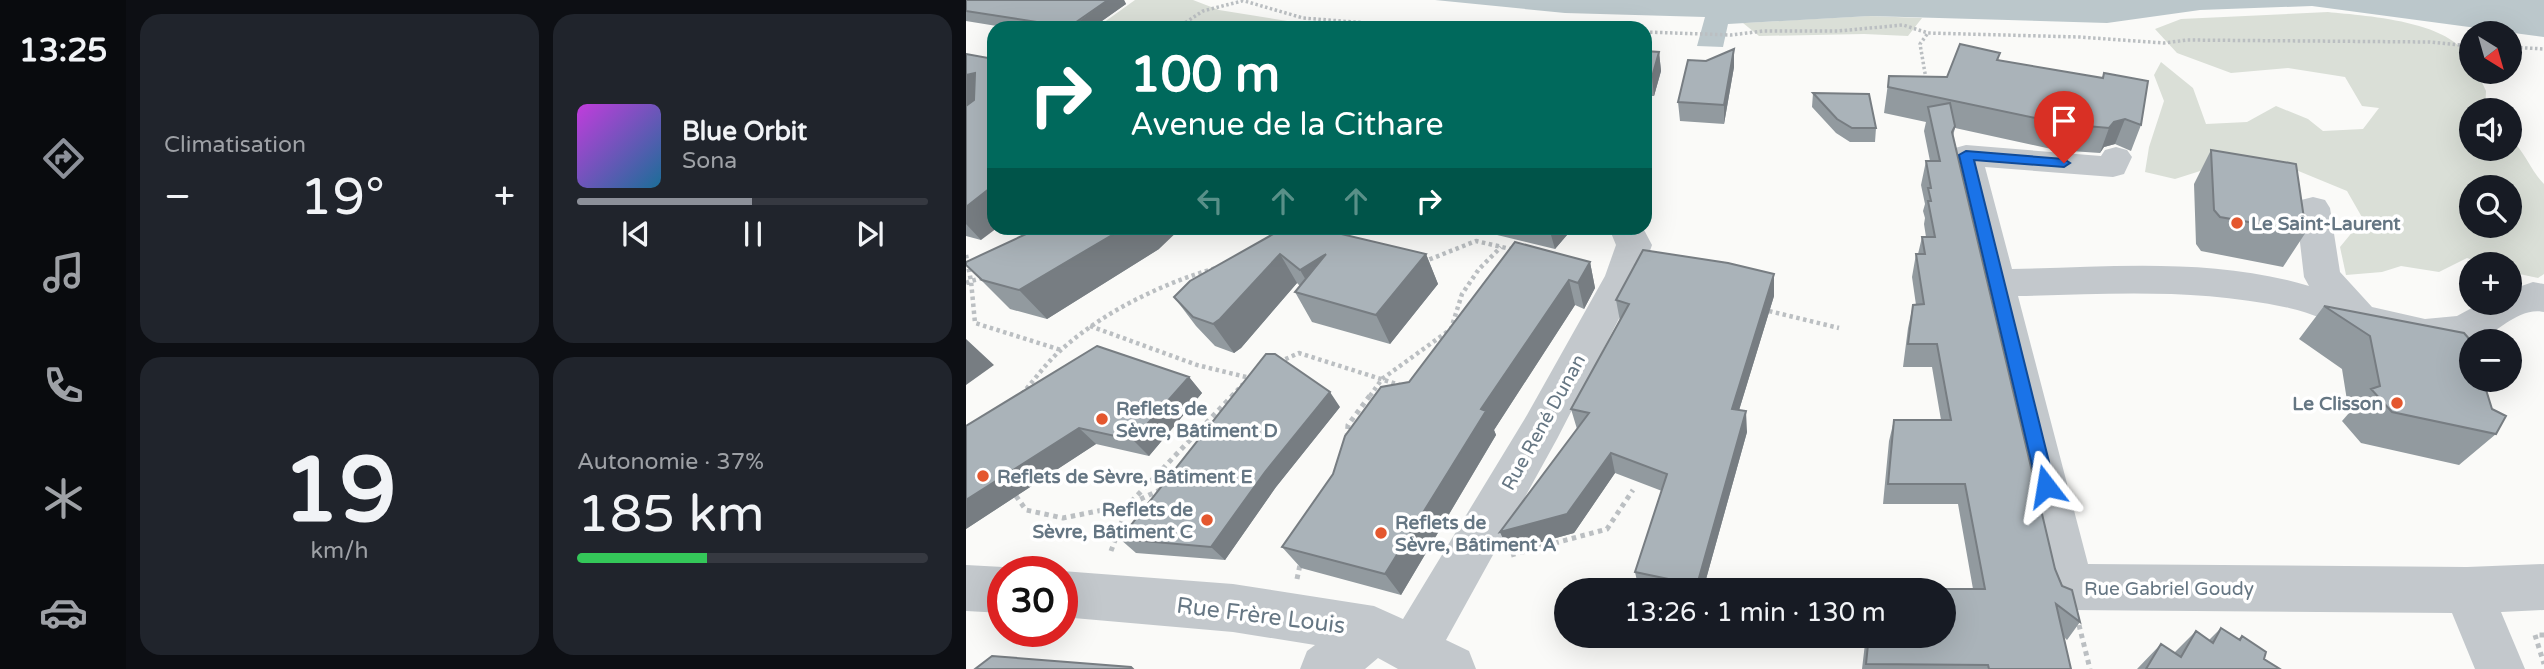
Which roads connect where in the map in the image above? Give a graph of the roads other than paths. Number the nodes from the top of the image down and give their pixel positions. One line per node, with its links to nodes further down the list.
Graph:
1 (2116, 157): 4 (street, Rue Gabriel Goudy)
2 (2313, 208): 5 (street)
3 (1629, 235): 12 (street, Rue René Dunan)
4 (1997, 284): 5 (street); 10 (street, Rue Gabriel Goudy)
5 (2309, 287): 6 (street)
6 (2544, 298)
7 (2544, 587): 10 (street, Rue Gabriel Goudy)
8 (966, 588): 9 (street)
9 (987, 589)
10 (2467, 590): 14 (street)
11 (1078, 595): 12 (street, Rue Frère Louis)
12 (1413, 649): 13 (street)
13 (1325, 669)
14 (2500, 669)

